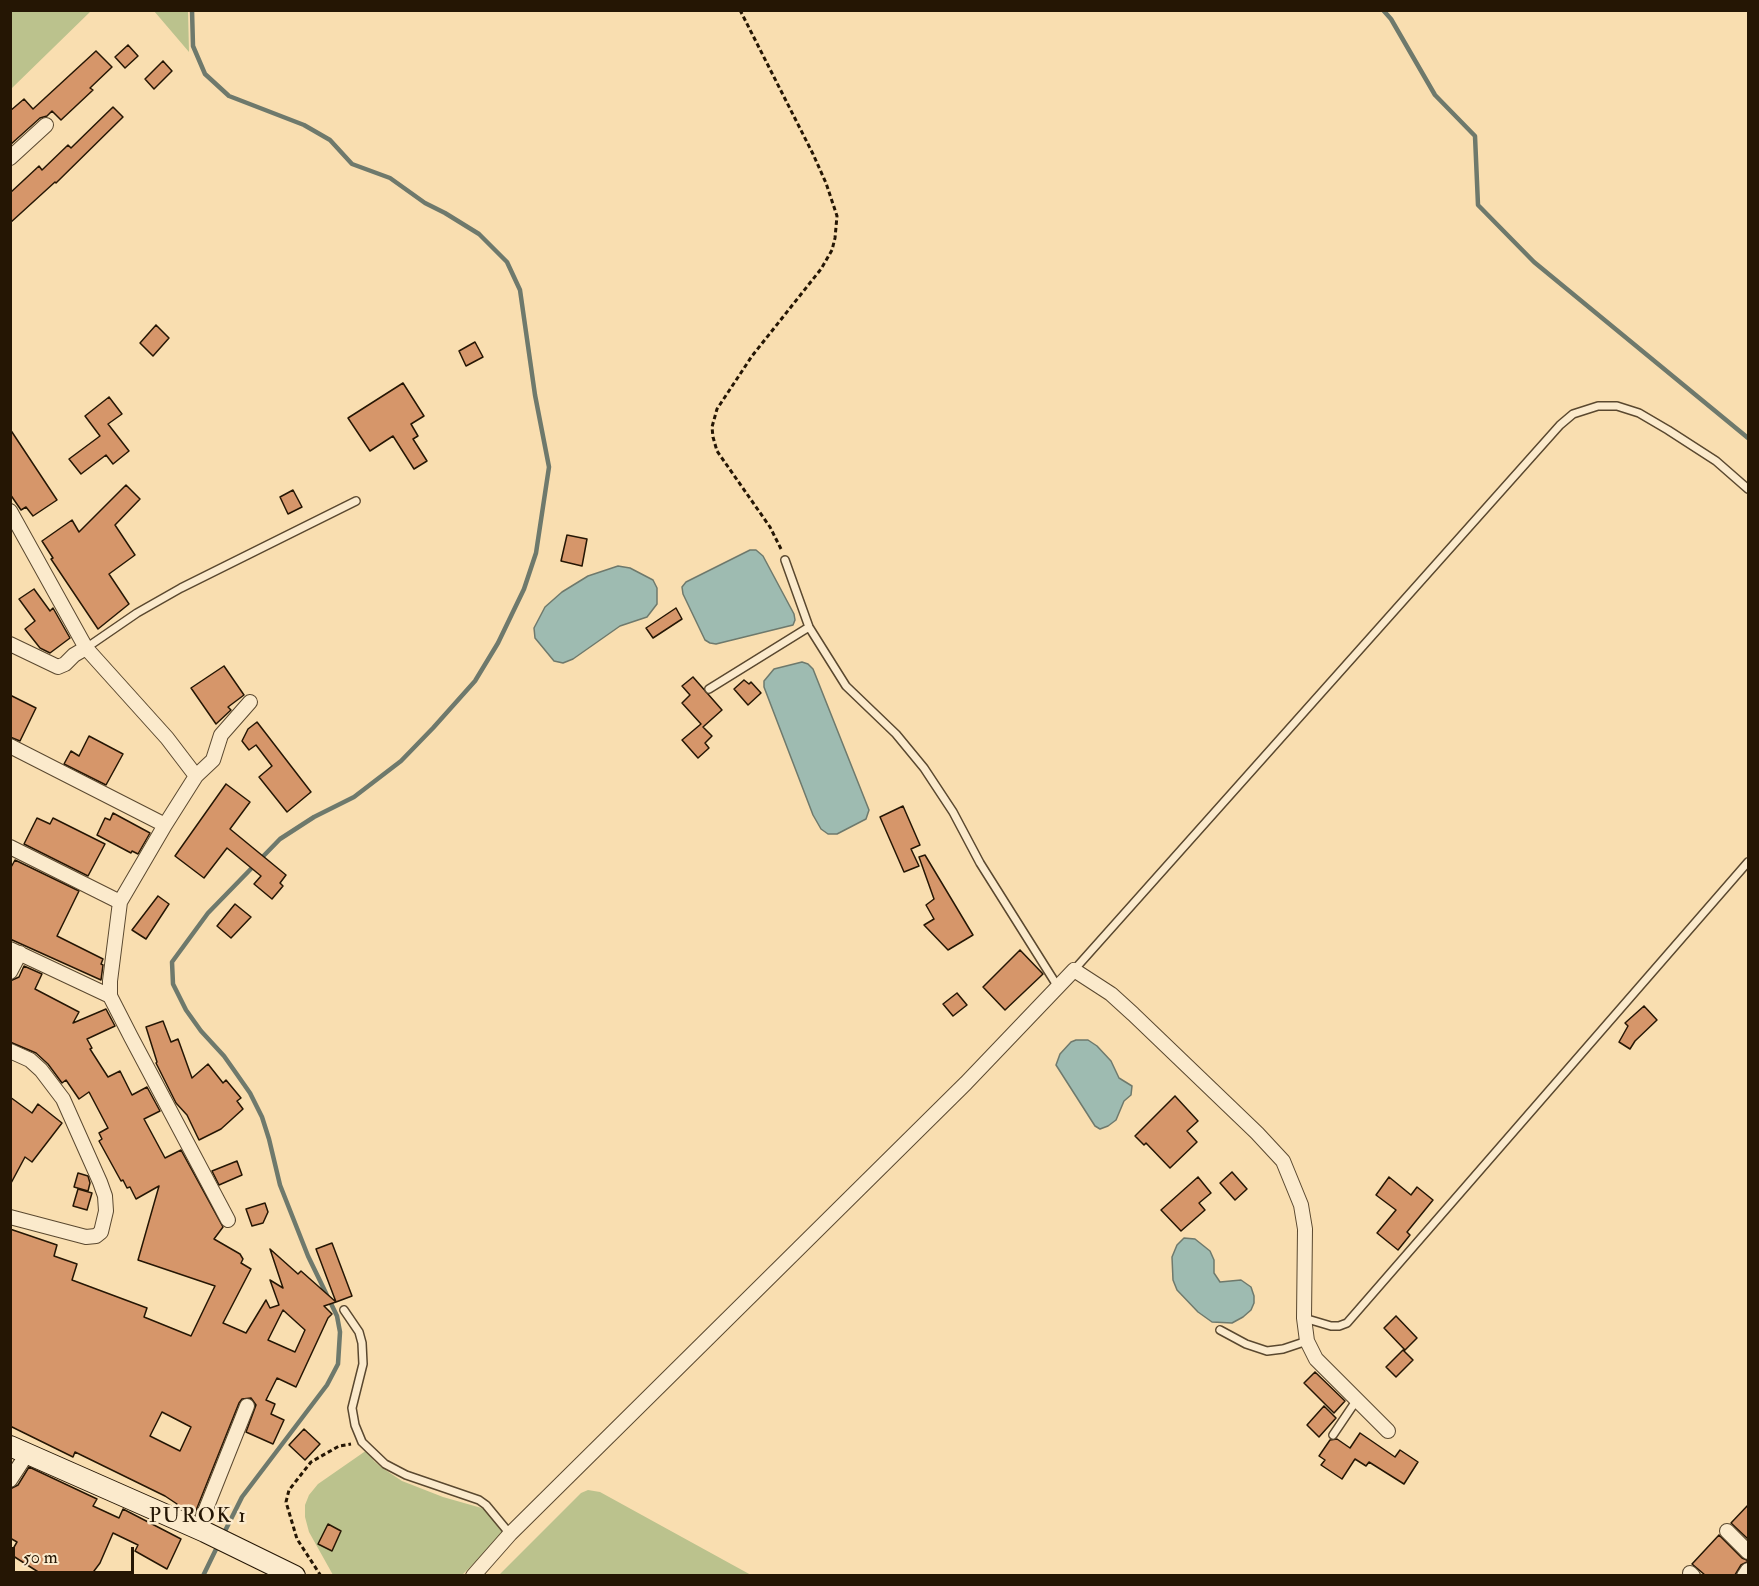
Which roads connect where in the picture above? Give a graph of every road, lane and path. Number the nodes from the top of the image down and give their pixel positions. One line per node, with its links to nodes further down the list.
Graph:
1 (740, 10): 7 (path)
2 (46, 125): 3 (street)
3 (10, 158)
4 (1749, 489): 20 (lane)
5 (356, 501): 10 (lane)
6 (10, 511): 10 (street)
7 (785, 560): 8 (lane)
8 (809, 627): 11 (lane); 22 (lane)
9 (10, 644): 10 (street)
10 (86, 648): 14 (street)
11 (709, 689)
12 (250, 702): 14 (street)
13 (10, 746): 15 (street)
14 (196, 776): 15 (street)
15 (165, 825): 18 (street)
16 (10, 847): 18 (street)
17 (1749, 862): 28 (lane)
18 (120, 902): 23 (street)
19 (15, 951): 21 (street); 23 (street)
20 (1074, 970): 22 (street); 28 (street)
21 (10, 972)
22 (1058, 987): 40 (street)
23 (110, 996): 26 (street)
24 (10, 1051): 25 (street)
25 (10, 1216)
26 (228, 1220)
27 (344, 1310): 35 (lane)
28 (1304, 1318): 30 (street)
29 (1220, 1330): 30 (lane)
30 (1307, 1341): 31 (street)
31 (1356, 1401): 33 (street); 34 (lane)
32 (247, 1406): 38 (street)
33 (1388, 1431)
34 (1333, 1435)
35 (362, 1442): 40 (lane); 44 (path)
36 (19, 1450): 37 (street); 38 (main road)
37 (10, 1480)
38 (202, 1531): 43 (main road)
39 (1727, 1531): 41 (street)
40 (510, 1534): 45 (street)
41 (1749, 1552)
42 (1749, 1570): 46 (street)
43 (288, 1574)
44 (321, 1575)
45 (473, 1575)
46 (1744, 1575)

